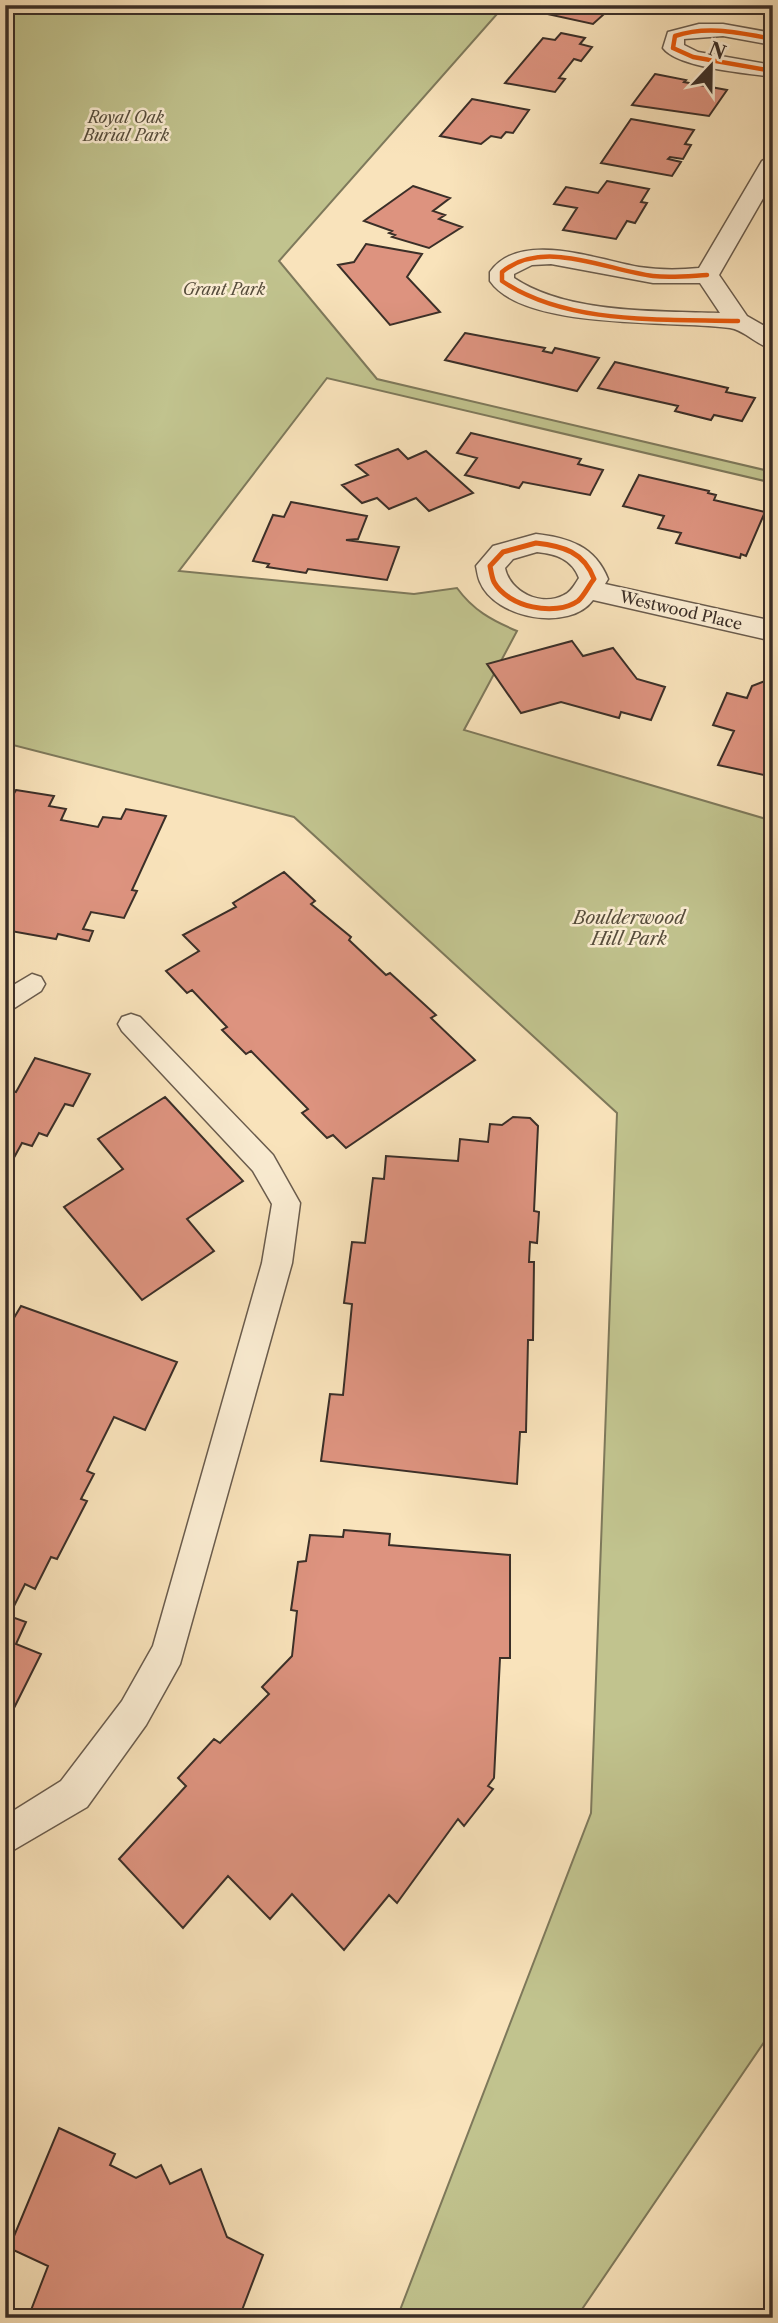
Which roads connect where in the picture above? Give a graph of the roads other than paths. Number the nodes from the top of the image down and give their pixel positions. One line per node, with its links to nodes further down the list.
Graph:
1 (773, 38): 2 (street)
2 (773, 71)
3 (773, 161): 4 (street)
4 (707, 275): 5 (street); 5 (street)
5 (738, 321): 6 (street)
6 (773, 342)
7 (589, 590): 8 (street, Westwood Place)
8 (773, 631)
9 (32, 984): 10 (lane)
10 (5, 1004)
11 (131, 1024): 12 (lane)
12 (5, 1837)

